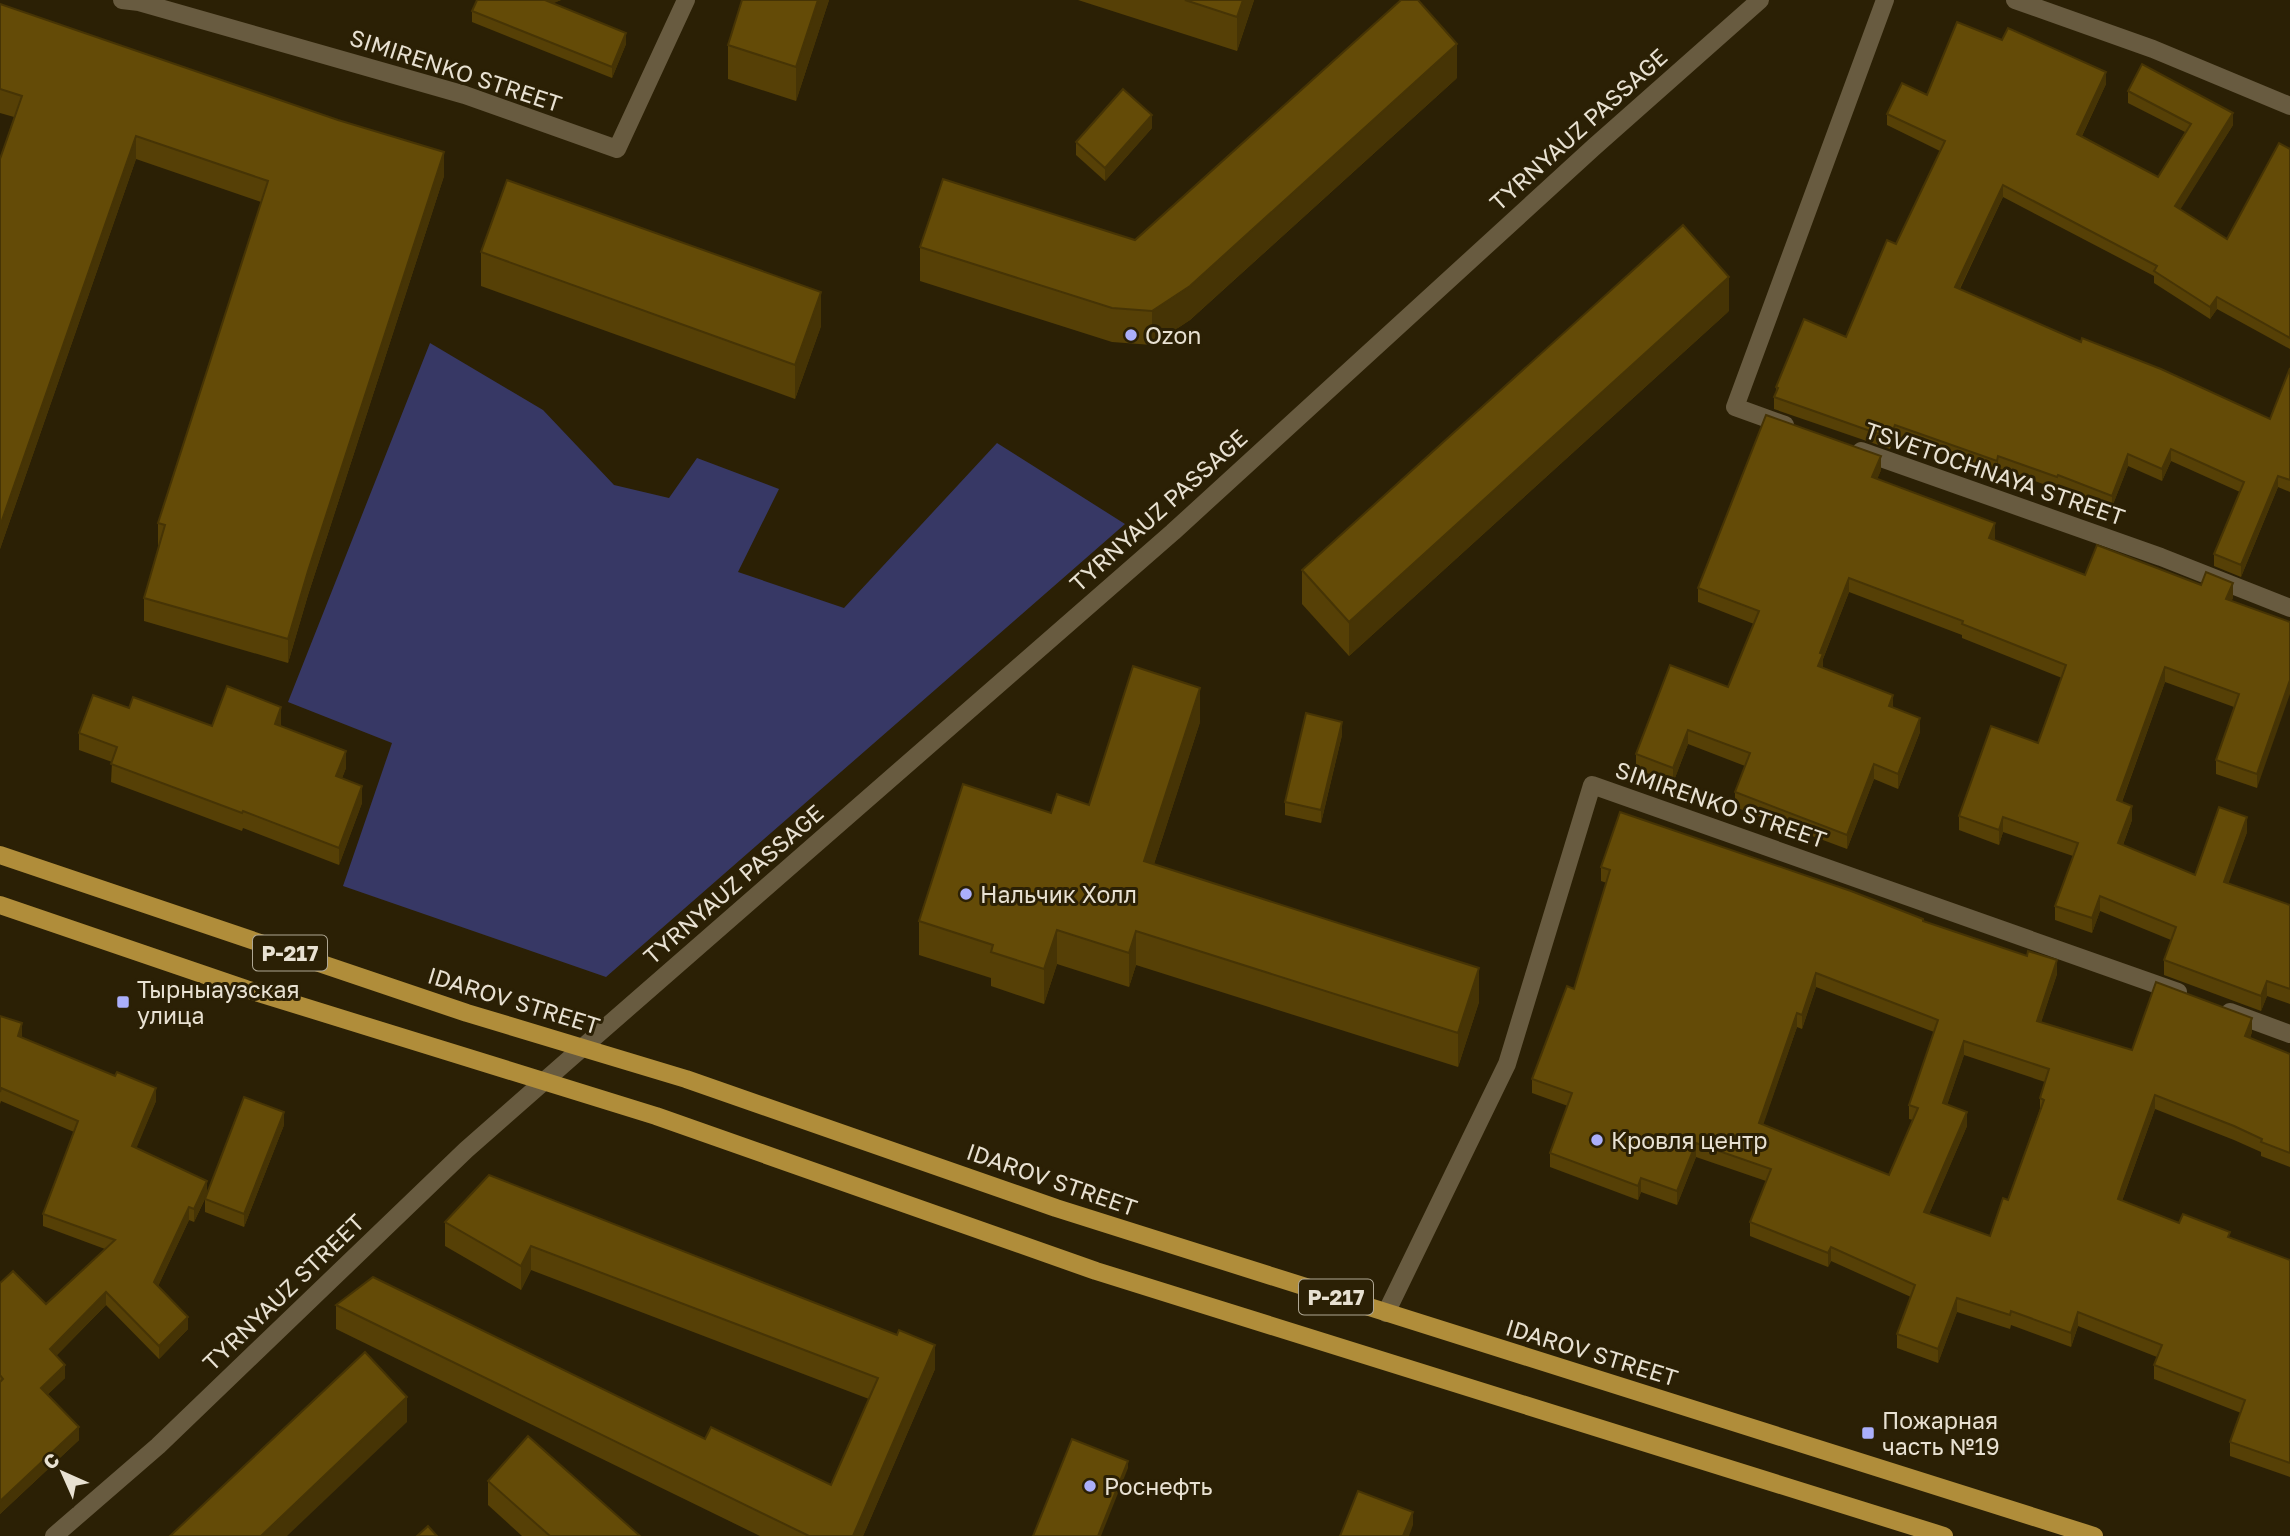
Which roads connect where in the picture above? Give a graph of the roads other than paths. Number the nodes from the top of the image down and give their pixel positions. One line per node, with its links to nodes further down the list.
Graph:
1 (121, 0): 2 (street, SIMIRENKO STREET)
2 (686, 0)
3 (1760, 0): 15 (street, TYRNYAUZ PASSAGE)
4 (1885, 0): 7 (street)
5 (2015, 0): 6 (street)
6 (2290, 106)
7 (1800, 430)
8 (1838, 444): 9 (street, TSVETOCHNAYA STREET)
9 (2290, 608)
10 (0, 855): 15 (main road, IDAROV STREET / Р-217)
11 (0, 905): 16 (main road, Р-217)
12 (2192, 998): 17 (street, SIMIRENKO STREET)
13 (2217, 1007): 14 (street)
14 (2290, 1034)
15 (582, 1048): 16 (street, TYRNYAUZ PASSAGE); 17 (main road, IDAROV STREET / Р-217)
16 (544, 1082): 18 (street, TYRNYAUZ STREET); 19 (main road, Р-217)
17 (1386, 1313): 20 (main road, IDAROV STREET / Р-217)
18 (54, 1536)
19 (1944, 1536)
20 (2094, 1536)

